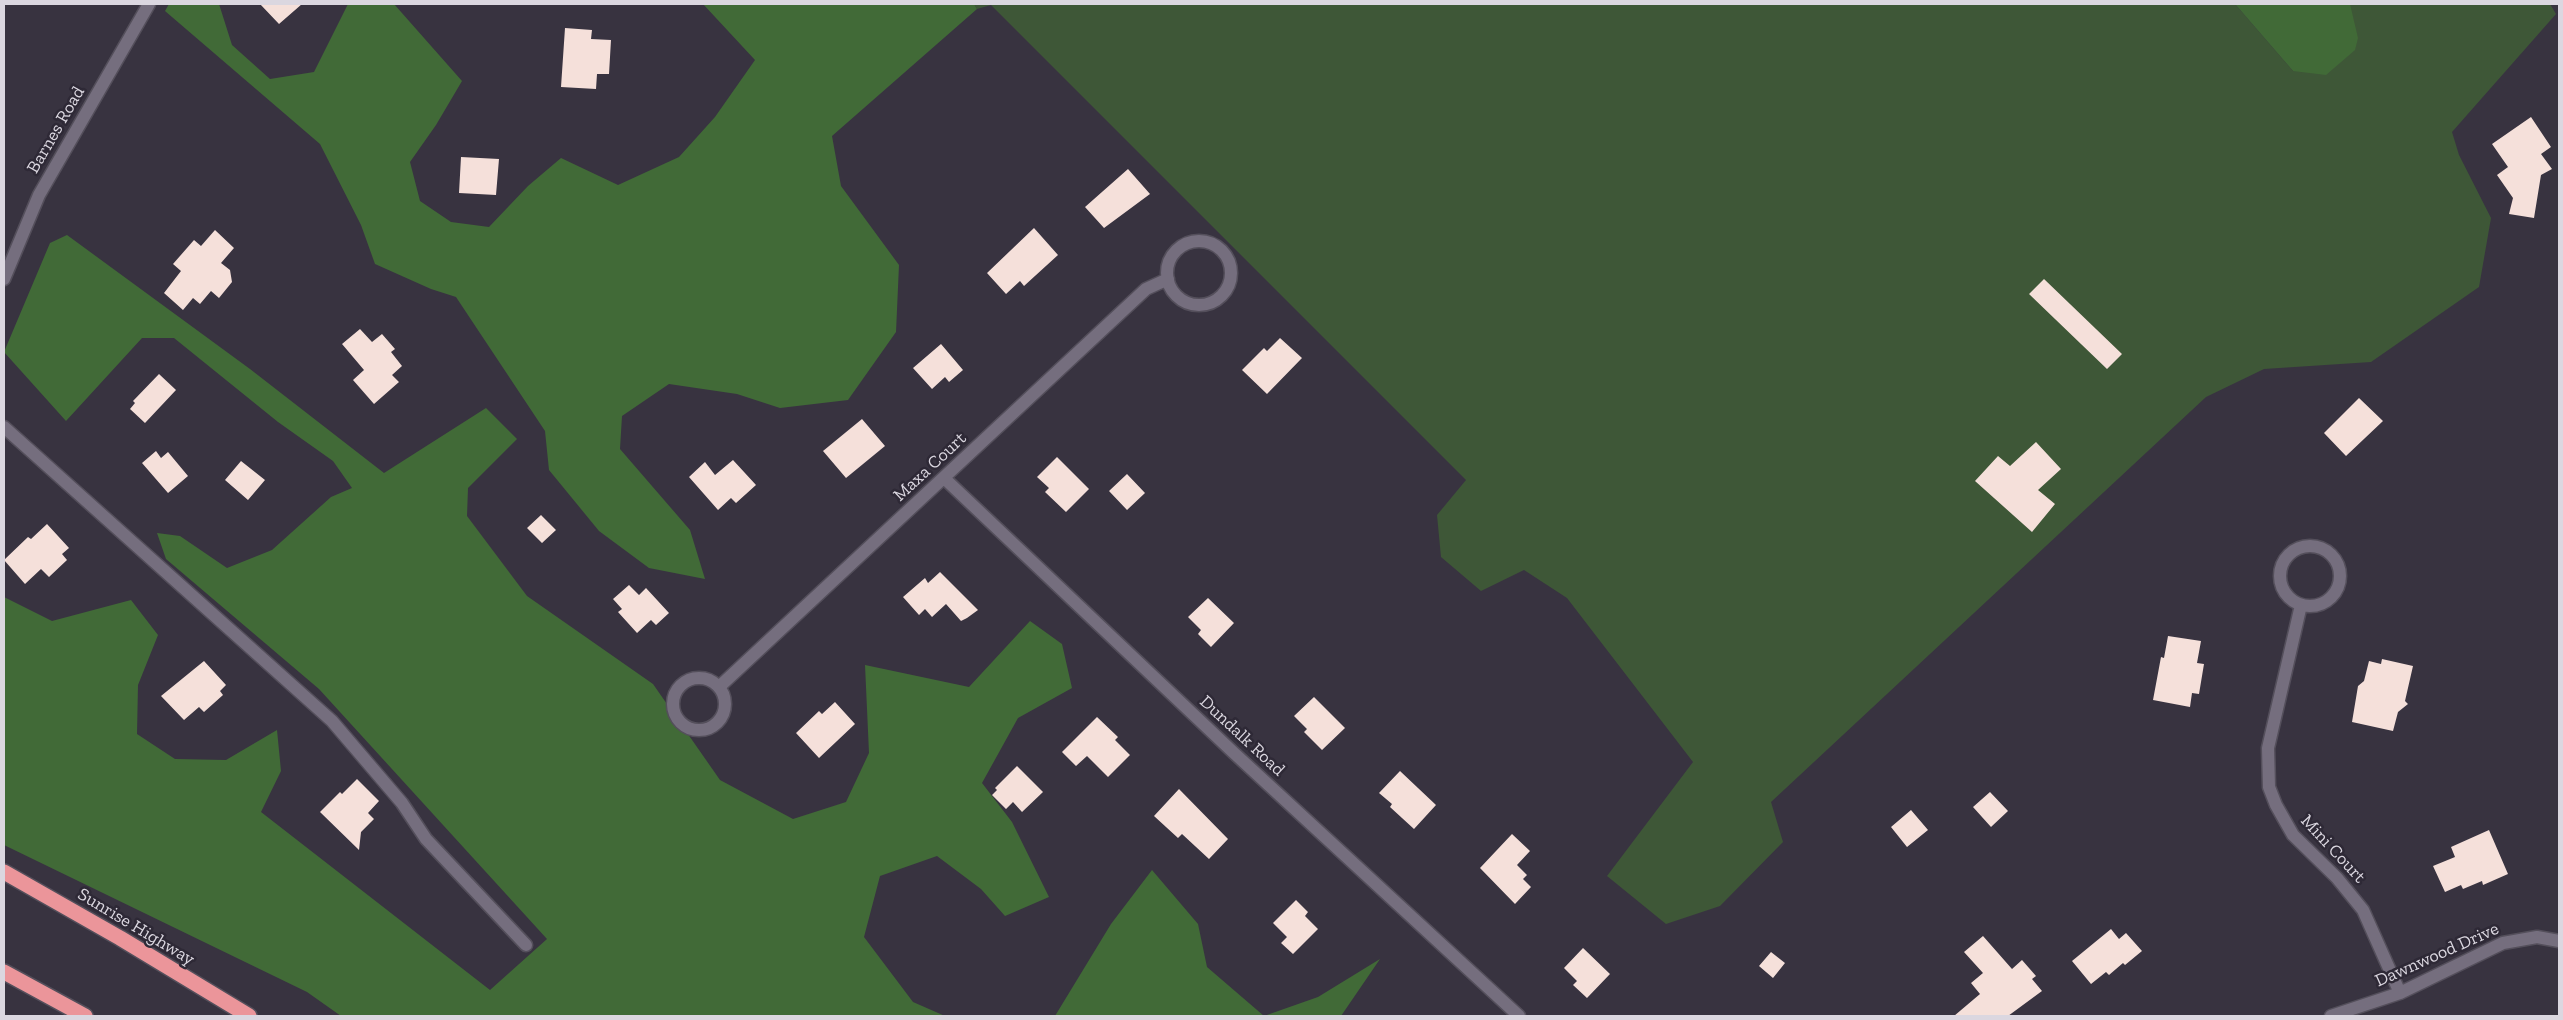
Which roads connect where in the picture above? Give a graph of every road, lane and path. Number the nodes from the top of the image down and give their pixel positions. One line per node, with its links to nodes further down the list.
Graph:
1 (149, 4): 2 (street, Barnes Road)
2 (4, 279)
3 (1168, 279): 3 (street); 5 (street, Maxa Court)
4 (4, 427): 10 (street)
5 (944, 478): 7 (street, Maxa Court); 15 (street, Dundalk Road)
6 (2301, 606): 6 (street); 12 (street, Mini Court)
7 (719, 687): 7 (street)
8 (4, 872): 14 (highway, Sunrise Highway)
9 (2559, 941): 12 (street, Dawnwood Drive)
10 (526, 946)
11 (4, 972): 13 (highway)
12 (2400, 993): 16 (street, Dawnwood Drive)
13 (85, 1016)
14 (248, 1016)
15 (1519, 1016)
16 (2331, 1016)

